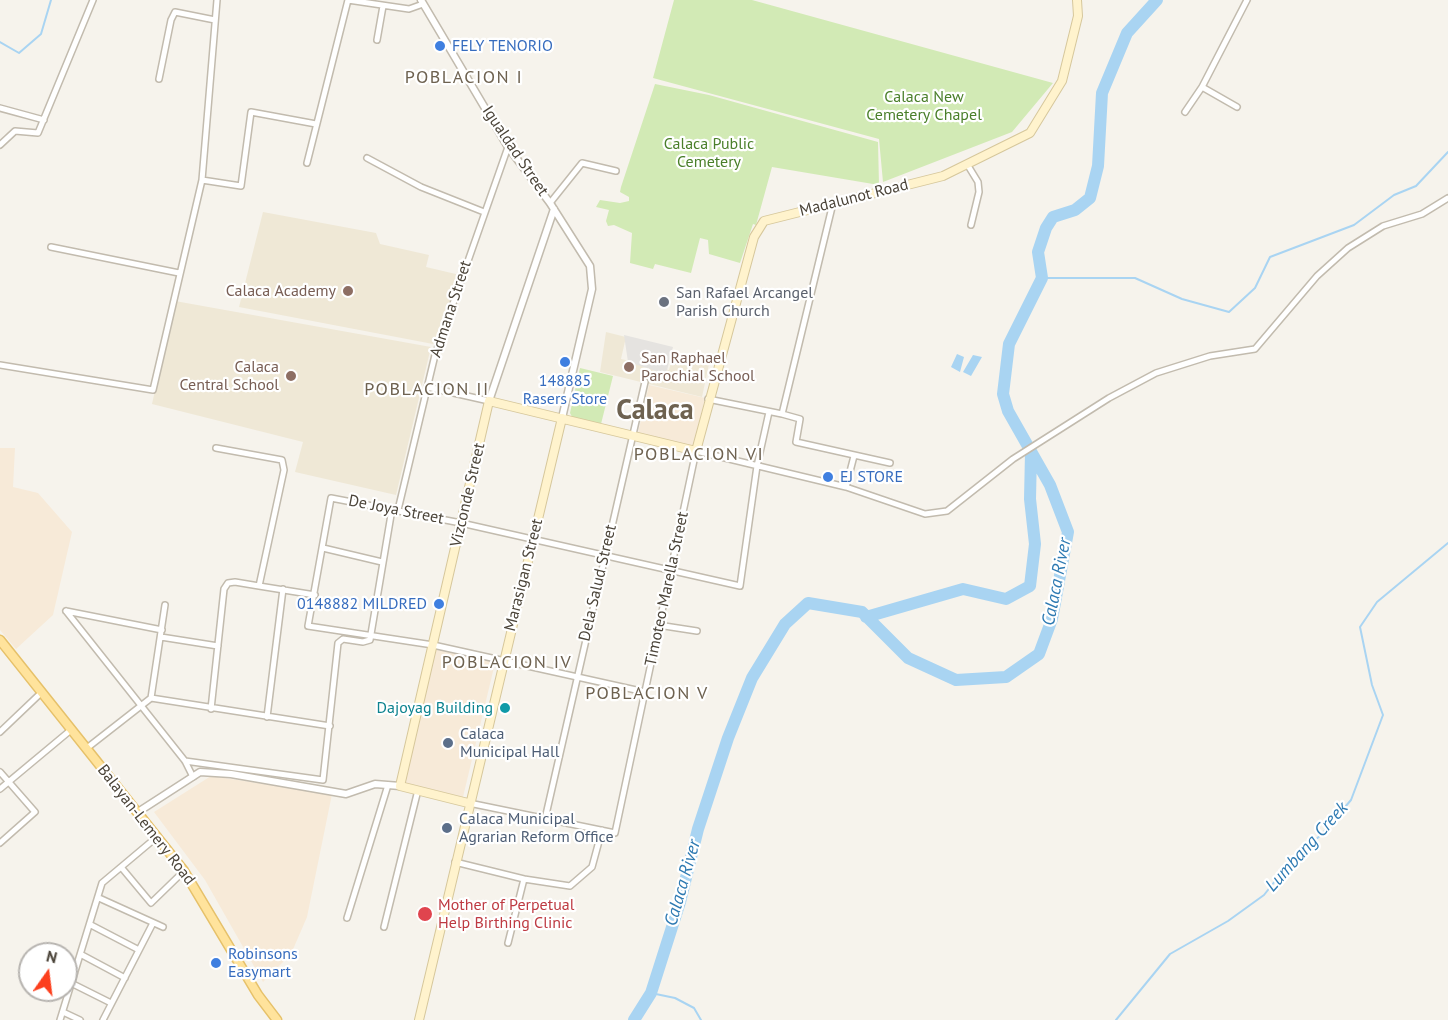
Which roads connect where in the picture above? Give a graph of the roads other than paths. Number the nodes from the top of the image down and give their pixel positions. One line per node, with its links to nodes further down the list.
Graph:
1 (93, 0): 15 (street)
2 (217, 0): 8 (street)
3 (348, 0): 7 (street); 16 (street)
4 (1077, 0): 21 (main road, Madalunot Road)
5 (1247, 0): 11 (street)
6 (422, 2): 7 (street); 18 (street, Igualdad Street)
7 (382, 6): 9 (street)
8 (215, 20): 10 (street); 23 (street)
9 (377, 40)
10 (159, 79)
11 (1202, 87): 12 (street); 14 (street)
12 (1237, 107)
13 (0, 108): 15 (street)
14 (1185, 112)
15 (44, 120): 17 (street)
16 (316, 124): 20 (street); 23 (street)
17 (0, 145)
18 (508, 147): 25 (street, Igualdad Street); 28 (street, Admana Street)
19 (367, 158): 28 (street)
20 (307, 163)
21 (967, 164): 26 (main road, Madalunot Road); 29 (street)
22 (616, 171): 25 (street)
23 (202, 180): 31 (street)
24 (1448, 198): 46 (street)
25 (550, 202): 27 (street, Igualdad Street)
26 (833, 203): 35 (main road, Madalunot Road); 38 (street)
27 (554, 209): 36 (street, Vizconde Street); 39 (street, Marasigan Street)
28 (484, 212): 34 (street, Admana Street)
29 (971, 225)
30 (51, 247): 31 (street)
31 (179, 273): 32 (street)
32 (0, 365)
33 (645, 382): 40 (street, Dela Salud Street)
34 (427, 387): 36 (street); 47 (street, Admana Street)
35 (708, 399): 37 (street); 42 (main road, Madalunot Road)
36 (489, 401): 39 (main road); 48 (main road, Vizconde Street)
37 (768, 412): 38 (street); 45 (street)
38 (782, 414): 43 (street)
39 (562, 418): 40 (main road); 49 (main road, Marasigan Street)
40 (633, 435): 42 (main road); 51 (street, Dela Salud Street)
41 (216, 448): 54 (street)
42 (696, 451): 45 (street); 53 (street, Timoteo Marella Street)
43 (854, 456): 44 (street); 46 (street)
44 (890, 463)
45 (757, 466): 46 (street); 53 (street, De Joya Street)
46 (846, 487)
47 (395, 509): 48 (street, De Joya Street); 50 (street, De Joya Street); 52 (street, Admana Street)
48 (461, 523): 49 (street, De Joya Street); 64 (main road, Vizconde Street)
49 (532, 539): 51 (street, De Joya Street); 66 (main road, Marasigan Street)
50 (322, 548): 52 (street); 56 (street)
51 (604, 557): 53 (street, De Joya Street); 67 (street, Dela Salud Street)
52 (382, 562): 61 (street, Admana Street)
53 (670, 572): 58 (street, Timoteo Marella Street)
54 (259, 586): 55 (street); 65 (street)
55 (283, 588): 56 (street); 73 (street)
56 (315, 595): 61 (street)
57 (165, 604): 59 (street)
58 (658, 625): 60 (street); 69 (street, Timoteo Marella Street)
59 (162, 630): 62 (street); 71 (street)
60 (697, 631)
61 (370, 634): 64 (street); 74 (street)
62 (161, 638): 65 (street); 70 (street)
63 (0, 640): 68 (main road, Balayan-Lemery Road)
64 (433, 645): 66 (street); 83 (main road, Vizconde Street)
65 (218, 646): 72 (street)
66 (503, 661): 67 (street); 86 (main road, Marasigan Street)
67 (577, 676): 69 (street); 88 (street, Dela Salud Street)
68 (42, 692): 75 (main road, Balayan-Lemery Road); 76 (street)
69 (645, 692): 89 (street, Timoteo Marella Street)
70 (151, 698): 71 (street); 72 (street)
71 (140, 707): 77 (street); 78 (street)
72 (211, 709): 73 (street)
73 (267, 717): 74 (street)
74 (330, 726): 78 (street)
75 (72, 729): 77 (main road, Balayan-Lemery Road); 81 (street)
76 (0, 732)
77 (87, 748): 87 (main road, Balayan-Lemery Road)
78 (185, 761): 80 (street)
79 (0, 772): 81 (street)
80 (193, 777): 82 (street); 87 (street)
81 (9, 782): 84 (street); 91 (street)
82 (388, 785): 83 (street); 97 (street)
83 (400, 786): 85 (main road)
84 (0, 789)
85 (418, 790): 86 (main road); 101 (street)
86 (468, 803): 88 (street); 92 (main road, Marasigan Street)
87 (138, 812): 90 (main road, Balayan-Lemery Road)
88 (545, 819): 89 (street)
89 (602, 830): 95 (street)
90 (158, 836): 93 (street); 94 (main road, Balayan-Lemery Road)
91 (0, 843)
92 (455, 862): 95 (street); 115 (main road, Marasigan Street)
93 (121, 867): 94 (street); 96 (street)
94 (184, 871): 114 (main road, Balayan-Lemery Road)
95 (524, 879): 102 (street)
96 (99, 898): 98 (street); 99 (street)
97 (347, 918)
98 (153, 923): 100 (street); 103 (street)
99 (91, 925): 103 (street); 104 (street)
100 (163, 927)
101 (384, 927)
102 (508, 943)
103 (139, 950): 106 (street)
104 (82, 955): 105 (street); 106 (street)
105 (78, 968)
106 (125, 978): 109 (street)
107 (78, 986): 109 (street)
108 (67, 1002): 110 (street)
109 (111, 1003): 113 (street)
110 (63, 1012): 111 (street); 112 (street)
111 (60, 1020)
112 (80, 1020)
113 (103, 1020)
114 (277, 1020)
115 (419, 1020)

